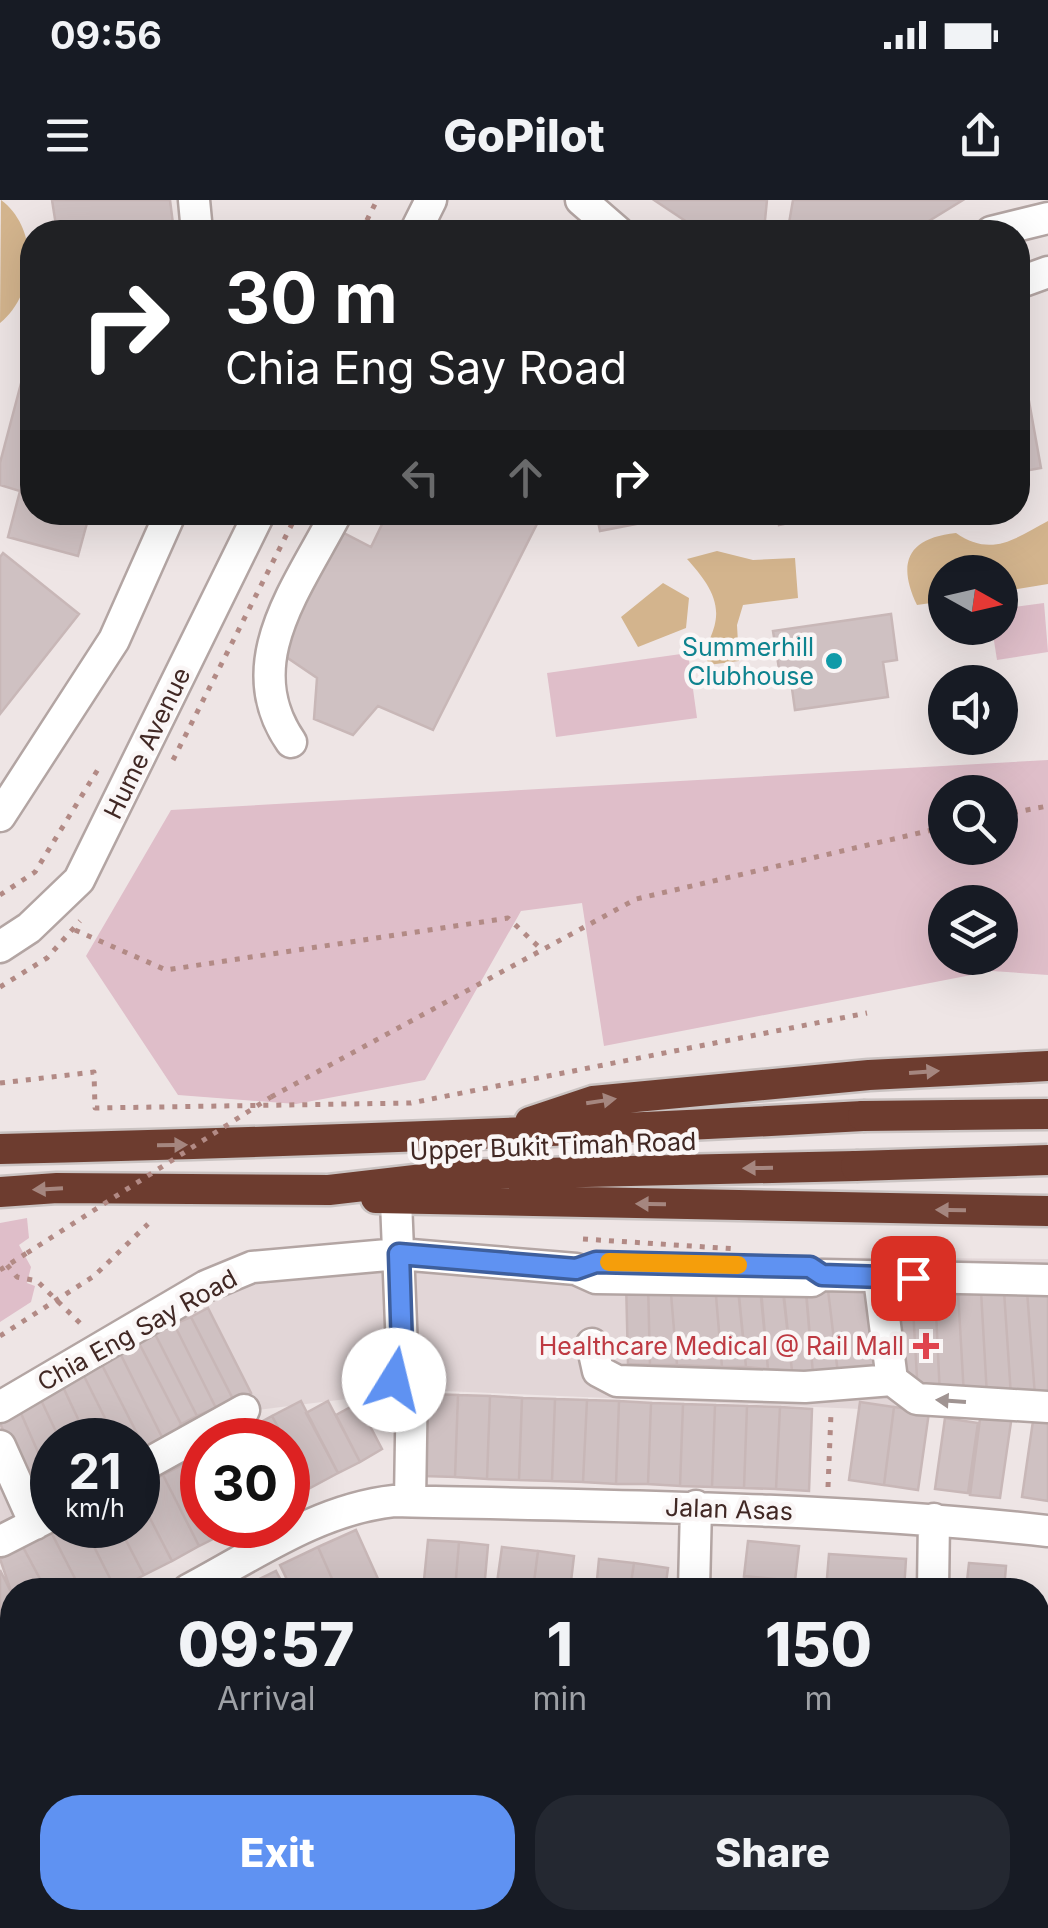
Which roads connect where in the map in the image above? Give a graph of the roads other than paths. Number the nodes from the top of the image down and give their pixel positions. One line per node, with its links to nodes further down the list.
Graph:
1 (581, 200): 2 (street)
2 (604, 220)
3 (164, 525): 7 (street)
4 (254, 525): 8 (street, Hume Avenue)
5 (331, 525): 6 (street)
6 (291, 742)
7 (0, 816)
8 (0, 947)
9 (1048, 1066): 11 (highway, one-way to 9)
10 (1048, 1114): 11 (highway, Upper Bukit Timah Road, bridge)
11 (508, 1130): 12 (highway, Upper Bukit Timah Road, one-way to 11)
12 (0, 1148)
13 (1048, 1160): 14 (highway, Upper Bukit Timah Road, one-way to 14, bridge)
14 (329, 1190): 15 (highway, Upper Bukit Timah Road, one-way to 15); 16 (highway)
15 (0, 1192)
16 (396, 1201): 17 (highway, one-way to 16); 18 (street)
17 (1048, 1211)
18 (399, 1254): 19 (street, Chia Eng Say Road); 24 (street, Chia Eng Say Road); 29 (street)
19 (879, 1278): 20 (street, Chia Eng Say Road); 22 (street)
20 (1048, 1280)
21 (592, 1344): 22 (street)
22 (892, 1380): 23 (street, one-way to 22)
23 (1048, 1407)
24 (0, 1408)
25 (244, 1410): 27 (street)
26 (0, 1446): 28 (street)
27 (160, 1457)
28 (30, 1496)
29 (402, 1501): 30 (street, Jalan Asas); 35 (street, Jalan Asas)
30 (696, 1506): 31 (street, Jalan Asas); 36 (street)
31 (934, 1518): 33 (street, Jalan Asas); 37 (street)
32 (30, 1526): 34 (street)
33 (1048, 1531)
34 (1, 1541)
35 (210, 1578)
36 (694, 1578)
37 (933, 1578)

